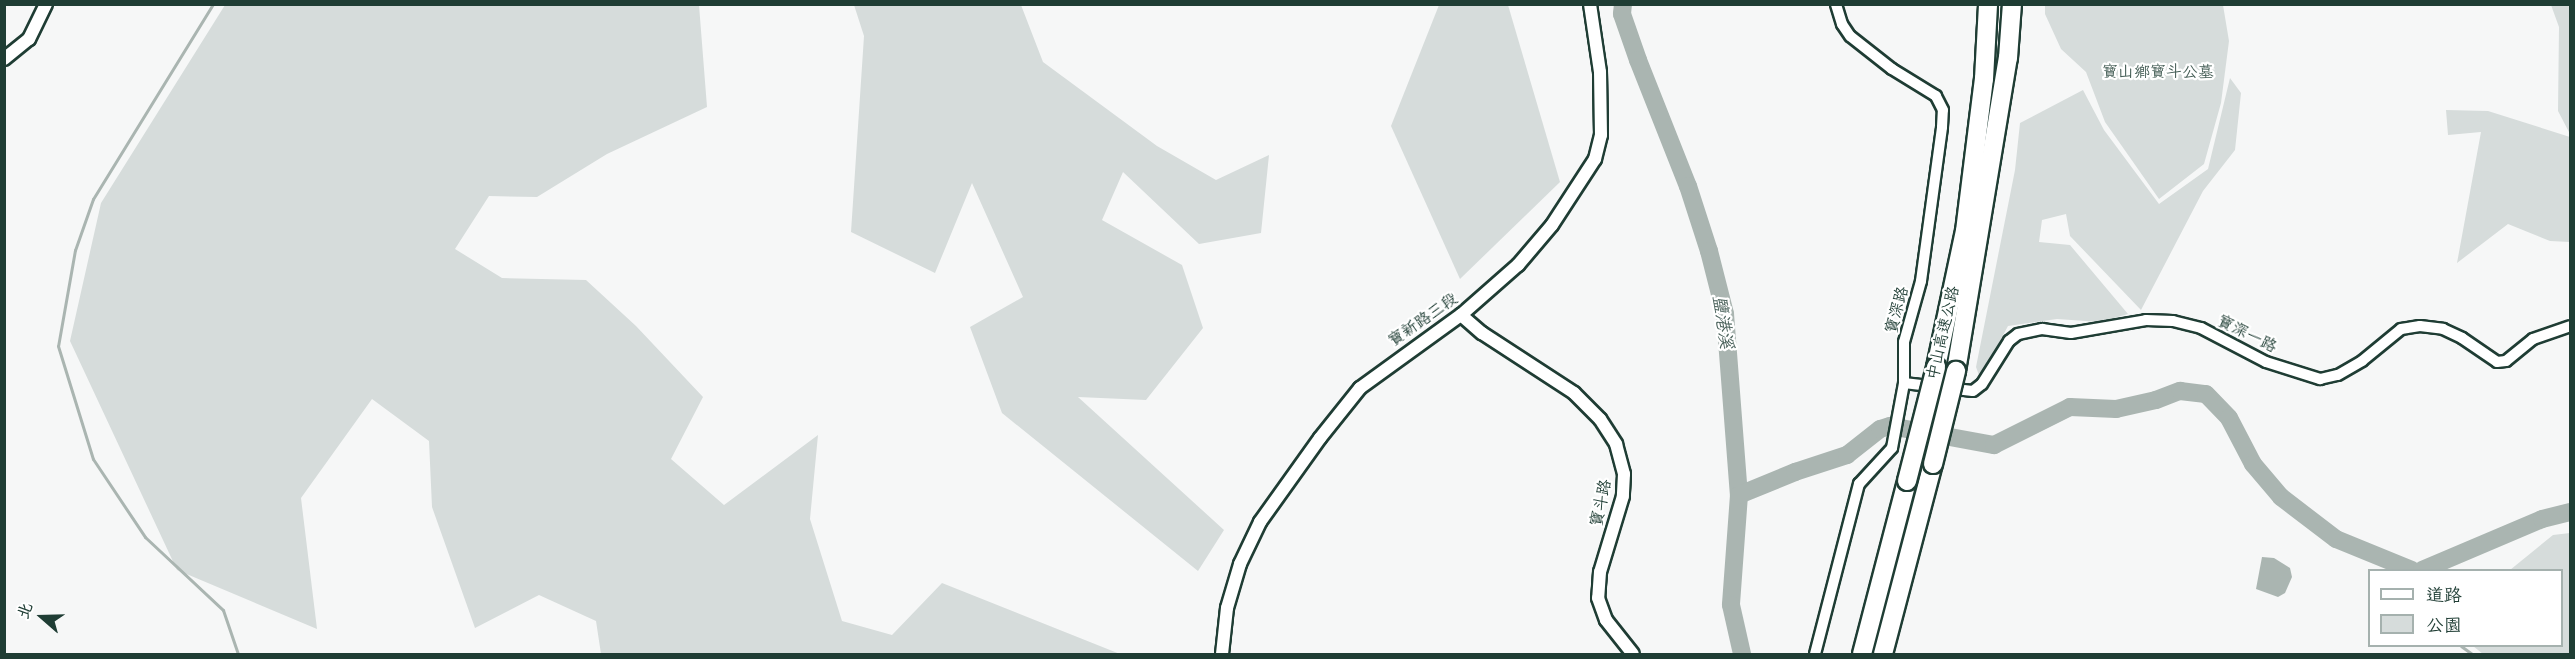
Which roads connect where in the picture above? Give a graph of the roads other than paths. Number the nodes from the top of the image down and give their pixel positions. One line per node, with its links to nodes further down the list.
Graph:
1 (46, 4): 6 (street)
2 (1590, 4): 7 (street, 寶新路三段)
3 (1836, 4): 9 (street, 寶深路)
4 (1988, 4): 13 (highway, 中山高速公路, bridge)
5 (2012, 4): 14 (highway, 中山高速公路, bridge)
6 (4, 59)
7 (1461, 315): 10 (street, 寶新路三段); 11 (street, 寶斗路)
8 (2571, 326): 9 (street, 寶深一路)
9 (1904, 383): 12 (street, 寶深路)
10 (1222, 654)
11 (1633, 654)
12 (1815, 654)
13 (1862, 654)
14 (1883, 654)

